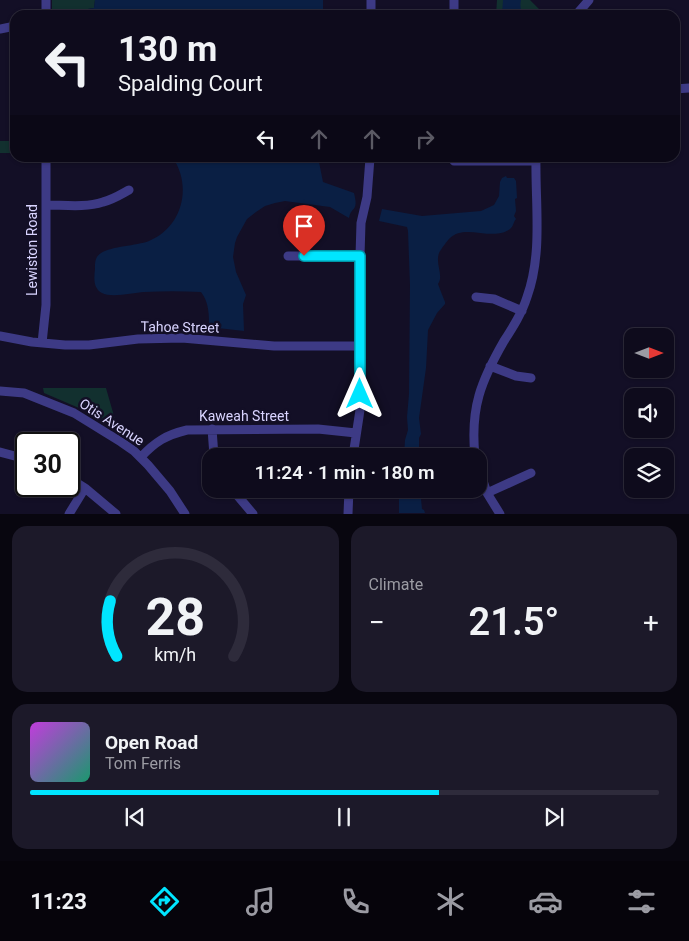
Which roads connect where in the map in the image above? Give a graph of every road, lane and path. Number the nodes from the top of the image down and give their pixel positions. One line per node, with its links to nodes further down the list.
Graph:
1 (589, 0): 2 (street)
2 (580, 10)
3 (46, 162): 7 (street, Lewiston Road)
4 (370, 162): 9 (street)
5 (536, 162): 11 (street)
6 (128, 190): 7 (street)
7 (46, 205): 13 (street, Lewiston Road)
8 (288, 256): 9 (street)
9 (360, 256): 14 (street)
10 (476, 298): 11 (street)
11 (522, 311): 15 (street)
12 (0, 336): 13 (street, Tahoe Street)
13 (42, 343): 14 (street, Tahoe Street)
14 (360, 346): 19 (street)
15 (490, 366): 16 (street); 22 (street)
16 (531, 378)
17 (0, 392): 25 (street, Otis Avenue)
18 (212, 429): 19 (street, Kaweah Street); 20 (street); 25 (street, Kaweah Street)
19 (356, 433): 21 (street)
20 (213, 448)
21 (354, 448)
22 (475, 448)
23 (0, 452): 24 (street)
24 (15, 456)
25 (141, 457): 34 (street, Otis Avenue)
26 (531, 473): 29 (street)
27 (80, 485): 28 (street)
28 (85, 488): 32 (street); 33 (street)
29 (487, 492): 37 (street)
30 (240, 498): 35 (street)
31 (349, 498): 36 (street)
32 (69, 514)
33 (116, 514)
34 (185, 514)
35 (253, 514)
36 (348, 514)
37 (500, 514)

